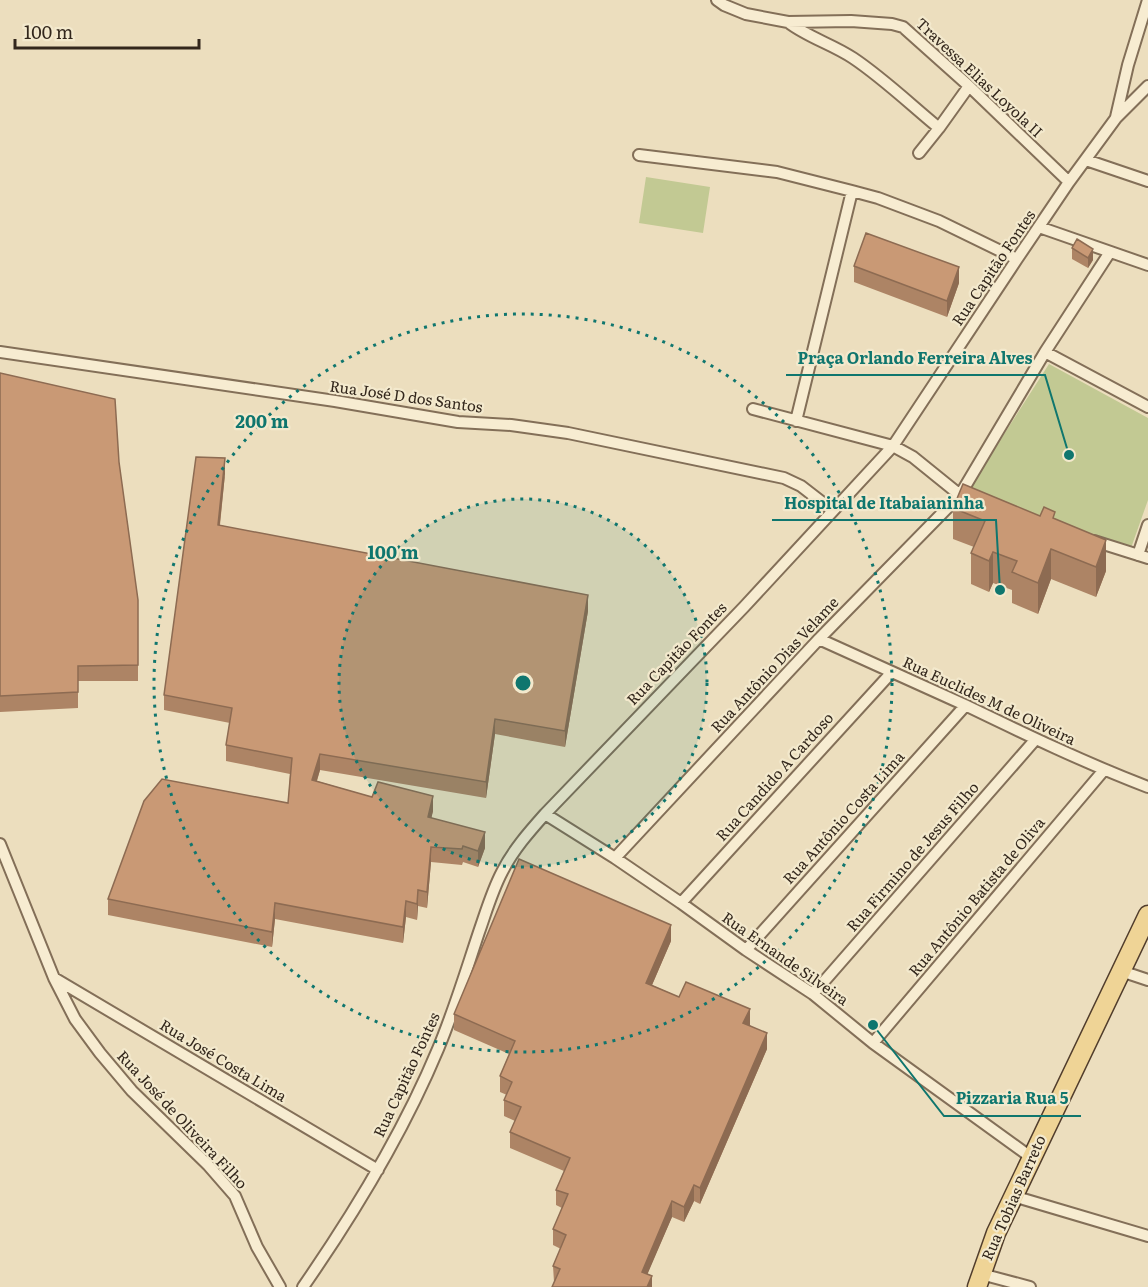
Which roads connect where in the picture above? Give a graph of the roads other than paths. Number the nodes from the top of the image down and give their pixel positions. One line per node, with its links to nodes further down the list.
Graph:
1 (717, 0): 3 (street, Travessa Elias Loyola II)
2 (1148, 0): 6 (street)
3 (788, 22): 4 (street, Travessa Elias Loyola II); 7 (street)
4 (969, 86): 7 (street); 12 (street, Travessa Elias Loyola II)
5 (1148, 86): 6 (street, Rua Capitão Fontes)
6 (1116, 118): 10 (street, Rua Capitão Fontes)
7 (939, 128): 8 (street)
8 (919, 153)
9 (639, 154): 13 (street)
10 (1086, 160): 11 (street); 12 (street, Rua Capitão Fontes)
11 (1148, 181)
12 (1069, 182): 14 (street, Rua Capitão Fontes)
13 (852, 191): 16 (street); 22 (street)
14 (1039, 227): 15 (street); 16 (street, Rua Capitão Fontes)
15 (1110, 252): 17 (street); 19 (street, Rua Antônio Dias Velame)
16 (1017, 259): 23 (street, Rua Capitão Fontes)
17 (1148, 266)
18 (0, 352): 26 (street, Rua José D dos Santos)
19 (1046, 352): 20 (street); 24 (street, Rua Antônio Dias Velame)
20 (1148, 407)
21 (753, 409): 22 (street)
22 (796, 421): 23 (street)
23 (893, 446): 24 (street); 26 (street, Rua Capitão Fontes)
24 (960, 495): 25 (street); 30 (street, Rua Antônio Dias Velame)
25 (971, 499)
26 (832, 510): 36 (street, Rua Capitão Fontes)
27 (1148, 525): 29 (street)
28 (1082, 537): 29 (street)
29 (1143, 557)
30 (819, 639): 31 (street, Rua Euclides M de Oliveira); 38 (street, Rua Antônio Dias Velame)
31 (892, 672): 32 (street, Rua Euclides M de Oliveira); 39 (street, Rua Candido A Cardoso)
32 (965, 706): 33 (street, Rua Euclides M de Oliveira); 41 (street, Rua Antônio Costa Lima)
33 (1035, 740): 34 (street, Rua Euclides M de Oliveira); 45 (street, Rua Firmino de Jesus Filho)
34 (1104, 770): 35 (street, Rua Euclides M de Oliveira); 46 (street, Rua Antônio Batista de Oliva)
35 (1148, 787)
36 (545, 814): 38 (street, Rua Ernande Silveira); 48 (street, Rua Capitão Fontes)
37 (0, 844): 43 (street, Rua José de Oliveira Filho)
38 (615, 858): 39 (street, Rua Ernande Silveira)
39 (681, 903): 41 (street, Rua Ernande Silveira)
40 (1148, 915): 42 (main road, Rua Tobias Barreto)
41 (746, 950): 45 (street, Rua Ernande Silveira)
42 (1121, 971): 44 (street); 47 (main road, Rua Tobias Barreto)
43 (54, 978): 48 (street, Rua José Costa Lima); 52 (street, Rua José de Oliveira Filho)
44 (1148, 980)
45 (813, 994): 46 (street, Rua Ernande Silveira)
46 (873, 1043): 47 (street, Rua Ernande Silveira)
47 (1032, 1158): 49 (main road, Rua Tobias Barreto)
48 (378, 1170): 53 (street, Rua Capitão Fontes)
49 (1013, 1196): 50 (street); 51 (main road, Rua Tobias Barreto)
50 (1148, 1236)
51 (979, 1281): 54 (street)
52 (280, 1287)
53 (303, 1287)
54 (1030, 1287)

